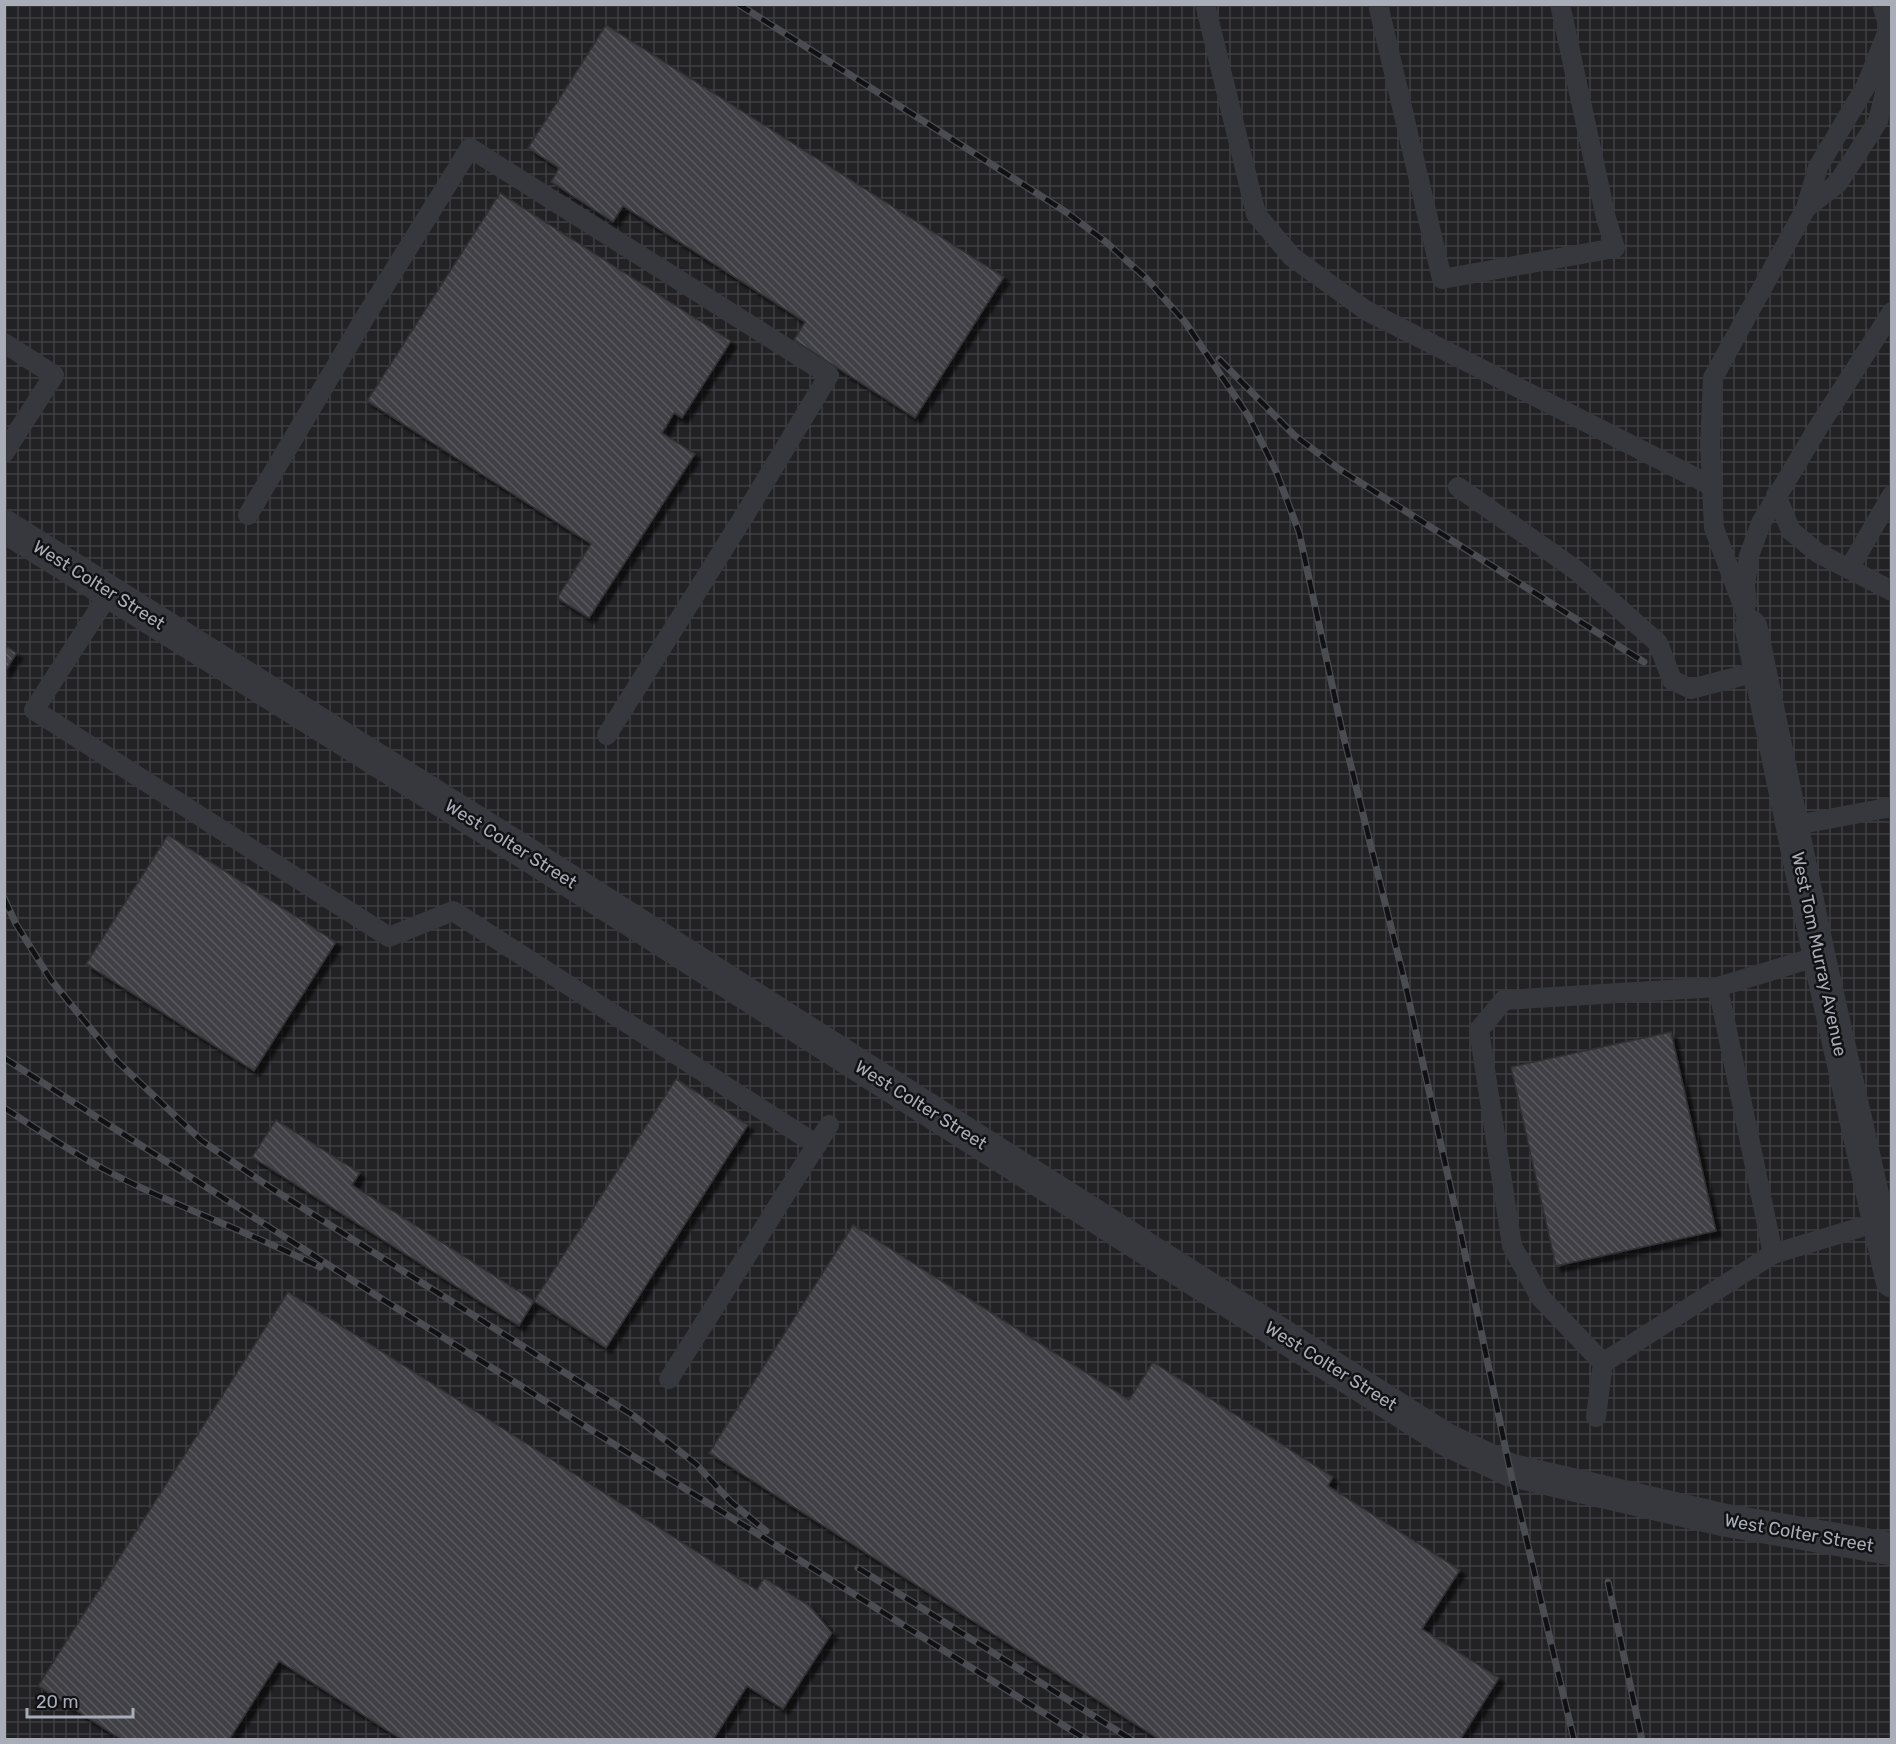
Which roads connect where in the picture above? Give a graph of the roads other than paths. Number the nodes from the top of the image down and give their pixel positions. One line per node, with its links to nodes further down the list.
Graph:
1 (1205, 4): 11 (lane)
2 (1378, 4): 3 (lane)
3 (1560, 4)
4 (1882, 4): 5 (lane)
5 (1890, 28): 6 (lane); 7 (lane)
6 (1889, 87): 7 (lane)
7 (1806, 208): 11 (lane)
8 (1892, 312): 13 (lane)
9 (4, 343): 10 (lane)
10 (4, 453)
11 (1712, 486): 20 (lane)
12 (1458, 487): 21 (lane)
13 (1776, 495): 17 (lane); 20 (lane)
14 (1892, 495): 17 (lane)
15 (248, 515): 22 (lane)
16 (4, 526): 19 (street, West Colter Street)
17 (1849, 569): 18 (lane)
18 (1892, 591)
19 (110, 592): 28 (lane); 35 (street, West Colter Street)
20 (1750, 627): 21 (street, West Tom Murray Avenue)
21 (1760, 672): 24 (street, West Tom Murray Avenue)
22 (607, 735)
23 (1892, 807): 24 (lane)
24 (1791, 826): 25 (street, West Tom Murray Avenue)
25 (1819, 956): 26 (lane); 29 (street, West Tom Murray Avenue)
26 (1718, 987): 30 (lane); 32 (lane)
27 (829, 1125): 28 (lane)
28 (817, 1145): 33 (lane)
29 (1878, 1222): 30 (lane); 31 (street, West Tom Murray Avenue)
30 (1773, 1254): 32 (lane)
31 (1892, 1281)
32 (1603, 1363): 34 (lane)
33 (669, 1379)
34 (1596, 1417)
35 (1892, 1549)

